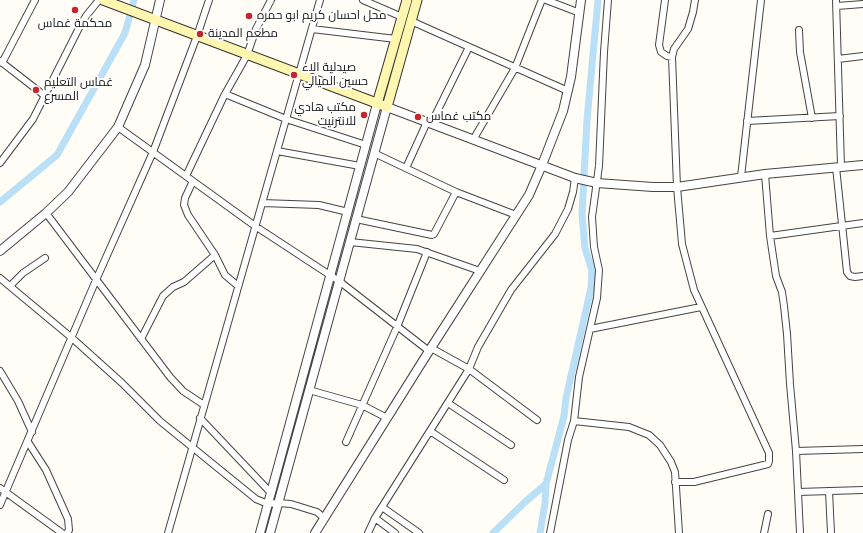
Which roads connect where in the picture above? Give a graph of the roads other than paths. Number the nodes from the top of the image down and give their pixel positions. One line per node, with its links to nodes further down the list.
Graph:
1 (35, 0): 32 (street)
2 (99, 0): 37 (street)
3 (160, 0): 21 (street)
4 (209, 0): 25 (street)
5 (271, 0): 28 (street)
6 (320, 0): 23 (street)
7 (363, 0): 20 (street)
8 (407, 0): 20 (main road)
9 (417, 0): 22 (main road)
10 (545, 0): 19 (street); 33 (street)
11 (582, 0): 19 (street)
12 (608, 0): 62 (street)
13 (665, 0): 30 (street)
14 (694, 0): 30 (street)
15 (761, 0): 43 (street)
16 (107, 1): 21 (main road)
17 (836, 3): 18 (street); 31 (street)
18 (863, 4)
19 (580, 13): 35 (street)
20 (402, 17): 26 (main road)
21 (151, 19): 25 (main road); 45 (street)
22 (411, 21): 27 (street); 39 (main road)
23 (312, 29): 26 (street); 34 (street)
24 (799, 30): 41 (street)
25 (197, 36): 28 (main road); 49 (street)
26 (396, 40): 38 (main road)
27 (469, 47): 33 (street); 44 (street)
28 (247, 55): 34 (main road); 36 (street)
29 (863, 56): 31 (street)
30 (672, 57): 63 (street)
31 (838, 59): 40 (street)
32 (1, 62): 37 (street)
33 (515, 68): 35 (street); 46 (street)
34 (299, 74): 38 (main road); 42 (street)
35 (568, 91): 53 (street)
36 (225, 94): 42 (street); 58 (street)
37 (45, 96): 51 (street)
38 (378, 104): 39 (main road); 47 (street)
39 (387, 107): 44 (street); 50 (street)
40 (840, 116): 41 (street); 55 (street)
41 (812, 118): 43 (street)
42 (286, 119): 47 (street); 48 (street)
43 (747, 121): 59 (street)
44 (429, 123): 46 (street); 56 (street)
45 (118, 127): 49 (street); 67 (street)
46 (473, 140): 53 (street)
47 (366, 145): 54 (street)
48 (277, 151): 54 (street); 65 (street)
49 (153, 152): 58 (street); 83 (street)
50 (374, 152): 56 (street); 69 (street)
51 (0, 162)
52 (863, 164): 55 (street)
53 (542, 165): 60 (street); 68 (street)
54 (360, 166): 66 (street)
55 (839, 167): 57 (street); 72 (street)
56 (406, 168): 64 (street)
57 (766, 174): 59 (street); 73 (street)
58 (186, 176): 61 (street)
59 (741, 177): 63 (street)
60 (575, 178): 62 (street); 93 (street)
61 (193, 181): 71 (street); 77 (street)
62 (593, 182): 63 (street); 89 (street)
63 (677, 187): 87 (street)
64 (456, 192): 68 (street); 69 (street)
65 (262, 204): 66 (street); 71 (street)
66 (348, 212): 80 (street)
67 (46, 213): 75 (street); 83 (street)
68 (516, 215): 79 (street)
69 (356, 219): 74 (street)
70 (863, 223): 72 (street)
71 (255, 226): 80 (street); 86 (street)
72 (842, 226): 73 (street); 81 (street)
73 (770, 236): 110 (street)
74 (350, 242): 76 (street); 84 (street)
75 (0, 251)
76 (427, 252): 79 (street); 88 (street)
77 (215, 256): 86 (street); 91 (street)
78 (45, 258): 85 (street)
79 (480, 271): 92 (street)
80 (330, 275): 84 (street); 118 (street)
81 (863, 276)
82 (0, 278): 85 (street)
83 (96, 280): 90 (street); 91 (street)
84 (339, 281): 88 (street); 95 (street)
85 (10, 286): 90 (street)
86 (238, 286): 97 (street)
87 (701, 307): 89 (street); 112 (street)
88 (397, 327): 92 (street); 98 (street)
89 (590, 328): 102 (street)
90 (72, 338): 104 (street); 108 (street)
91 (141, 339): 97 (street)
92 (430, 350): 93 (street); 100 (street)
93 (469, 369): 96 (street); 101 (street)
94 (0, 371): 104 (street)
95 (309, 390): 98 (street); 119 (street)
96 (448, 403): 103 (street); 107 (street)
97 (204, 405): 99 (street)
98 (362, 405): 100 (street); 106 (street)
99 (200, 418): 108 (street); 118 (street)
100 (387, 418): 124 (street)
101 (537, 420)
102 (574, 421): 112 (street); 135 (street)
103 (430, 431): 111 (street); 122 (street)
104 (32, 432): 105 (street)
105 (28, 442): 116 (street); 127 (street)
106 (346, 442)
107 (511, 445)
108 (192, 446): 120 (street); 128 (street)
109 (863, 449): 110 (street)
110 (796, 451): 117 (street)
111 (504, 480)
112 (675, 482): 136 (street)
113 (0, 488): 116 (street)
114 (863, 490): 115 (street)
115 (829, 491): 117 (street); 139 (street)
116 (6, 492): 121 (street); 126 (street)
117 (798, 492): 138 (street)
118 (271, 493): 120 (street)
119 (278, 503): 120 (street); 124 (street); 130 (street)
120 (268, 504): 129 (street)
121 (0, 505)
122 (382, 507): 125 (street); 134 (street)
123 (768, 514): 137 (street)
124 (324, 518): 131 (street)
125 (375, 518): 132 (street); 133 (street)
126 (62, 533)
127 (68, 533)
128 (168, 533)
129 (260, 533)
130 (270, 533)
131 (314, 533)
132 (368, 533)
133 (395, 533)
134 (419, 533)
135 (550, 533)
136 (679, 533)
137 (764, 533)
138 (800, 533)
139 (831, 533)

